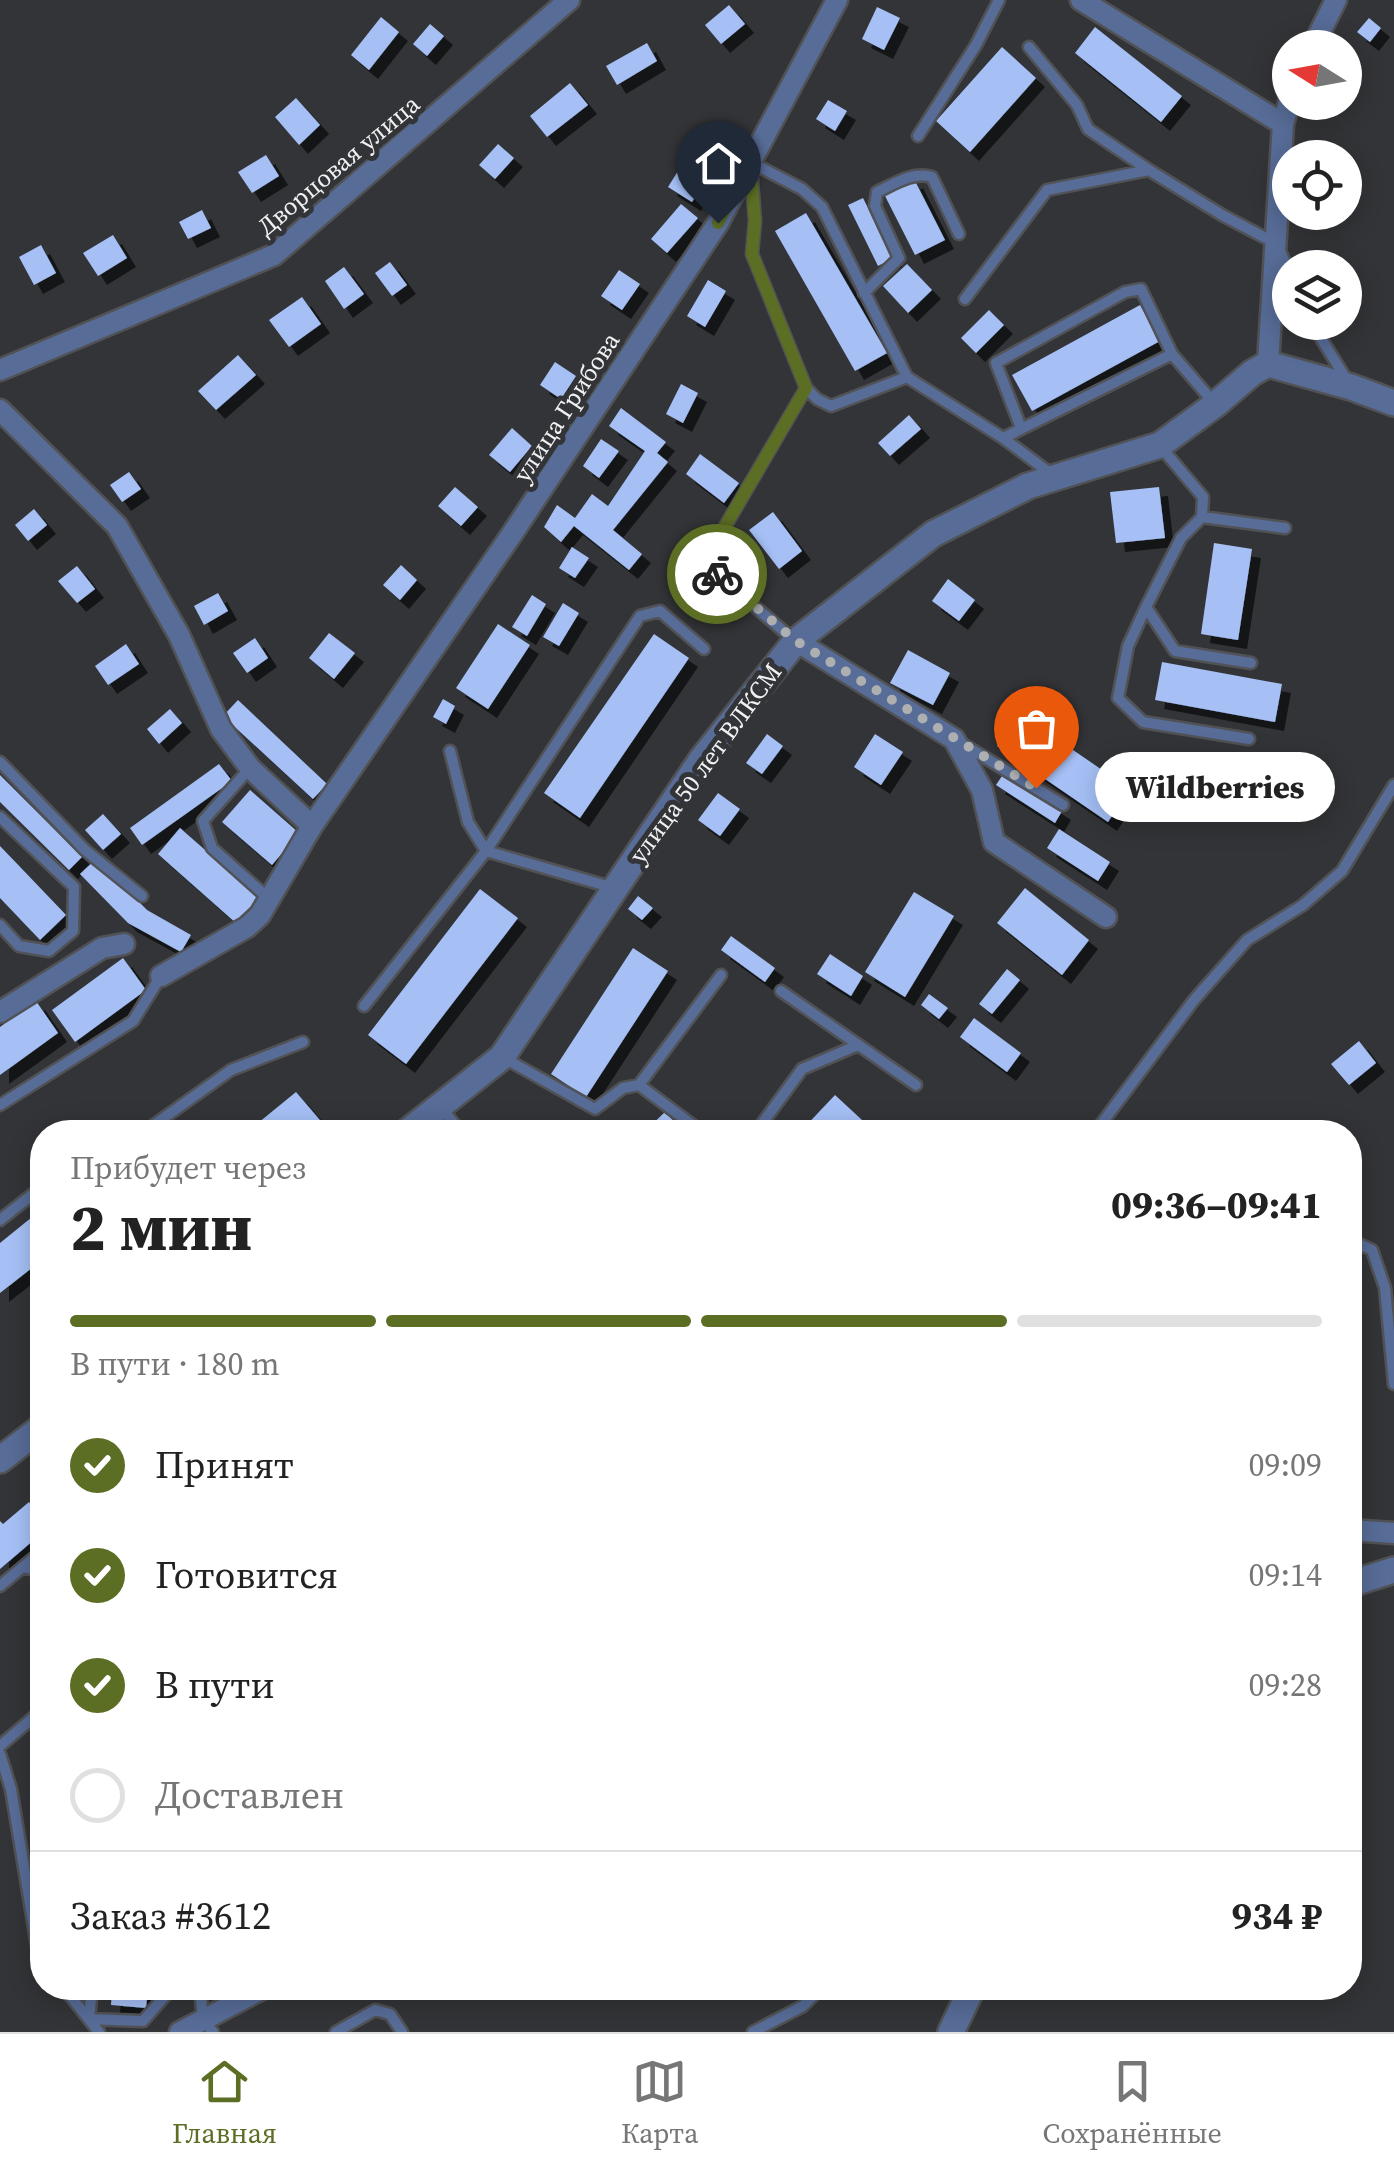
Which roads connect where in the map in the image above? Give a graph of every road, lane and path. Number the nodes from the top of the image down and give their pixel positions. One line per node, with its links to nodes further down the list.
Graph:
1 (569, 0): 21 (street, Дворцовая улица)
2 (837, 0): 11 (street, улица Грибова)
3 (1000, 0): 10 (lane)
4 (1081, 0): 9 (street)
5 (1336, 0): 6 (street)
6 (1321, 30)
7 (1029, 48): 12 (lane)
8 (1285, 120): 9 (street)
9 (1284, 124): 14 (street)
10 (918, 136)
11 (750, 162): 16 (lane); 24 (lane); 46 (street, улица Грибова)
12 (1150, 170): 14 (lane); 17 (lane)
13 (959, 234): 16 (lane)
14 (1277, 244): 15 (lane); 20 (street)
15 (1280, 250)
16 (864, 293): 22 (lane)
17 (966, 299)
18 (1322, 340): 23 (lane)
19 (1172, 354): 26 (lane); 28 (lane); 28 (lane)
20 (1268, 364): 23 (street); 26 (street, улица 50 лет ВЛКСМ)
21 (0, 370)
22 (907, 377): 24 (lane); 29 (lane)
23 (1351, 387): 25 (street)
24 (806, 388): 35 (lane)
25 (1394, 403)
26 (1216, 404): 30 (street, улица 50 лет ВЛКСМ)
27 (0, 410): 42 (street)
28 (1021, 428): 29 (lane)
29 (1003, 438): 31 (lane)
30 (1160, 445): 31 (street, улица 50 лет ВЛКСМ); 32 (lane)
31 (1054, 476): 35 (street, улица 50 лет ВЛКСМ)
32 (1202, 518): 33 (lane); 34 (lane)
33 (1284, 528)
34 (1146, 607): 37 (lane); 39 (lane)
35 (796, 641): 38 (street); 48 (street, улица 50 лет ВЛКСМ)
36 (704, 649): 47 (lane)
37 (1252, 663)
38 (954, 738): 44 (lane); 51 (street)
39 (1249, 739)
40 (450, 750): 47 (lane)
41 (0, 762): 49 (lane)
42 (250, 768): 46 (street); 50 (lane)
43 (1394, 785): 71 (lane)
44 (1062, 805)
45 (0, 818): 52 (lane)
46 (312, 826): 50 (street, улица Грибова)
47 (486, 851): 48 (lane); 57 (lane)
48 (615, 888): 61 (street, улица 50 лет ВЛКСМ)
49 (142, 896)
50 (268, 898): 55 (street, улица Грибова)
51 (1106, 917)
52 (0, 925)
53 (124, 944): 58 (street)
54 (721, 975): 62 (lane)
55 (161, 976): 64 (lane)
56 (781, 991): 60 (lane)
57 (364, 1006)
58 (0, 1012)
59 (303, 1042): 66 (lane)
60 (858, 1044): 63 (lane); 70 (lane)
61 (502, 1057): 62 (lane); 65 (street, улица 50 лет ВЛКСМ)
62 (639, 1085): 69 (lane)
63 (916, 1085)
64 (0, 1104)
65 (441, 1108): 67 (street, улица 50 лет ВЛКСМ); 68 (lane)
66 (161, 1120)
67 (424, 1120)
68 (452, 1120)
69 (686, 1120)
70 (765, 1120)
71 (1103, 1120)
72 (30, 1197): 73 (lane)
73 (0, 1220)
74 (1362, 1245): 75 (lane)
75 (1394, 1384)
76 (30, 1440): 77 (street)
77 (0, 1460)
78 (1362, 1531): 79 (street)
79 (1394, 1533)
80 (30, 1561): 81 (lane)
81 (23, 1567): 82 (lane); 85 (lane)
82 (30, 1569)
83 (1394, 1570): 84 (street)
84 (1362, 1580)
85 (0, 1586)
86 (30, 1720): 87 (lane)
87 (0, 1746)
88 (0, 1754): 89 (lane)
89 (30, 1905)
90 (74, 2000): 99 (lane)
91 (91, 2000): 99 (lane)
92 (161, 2000): 99 (lane)
93 (201, 2000): 100 (lane)
94 (246, 2000): 100 (street)
95 (802, 2000): 98 (lane)
96 (809, 2000): 98 (lane)
97 (966, 2000): 106 (street)
98 (803, 2006): 105 (lane)
99 (90, 2019): 101 (lane)
100 (204, 2028): 102 (street)
101 (99, 2032)
102 (180, 2032)
103 (336, 2032): 104 (lane)
104 (402, 2032)
105 (753, 2032)
106 (950, 2032)

